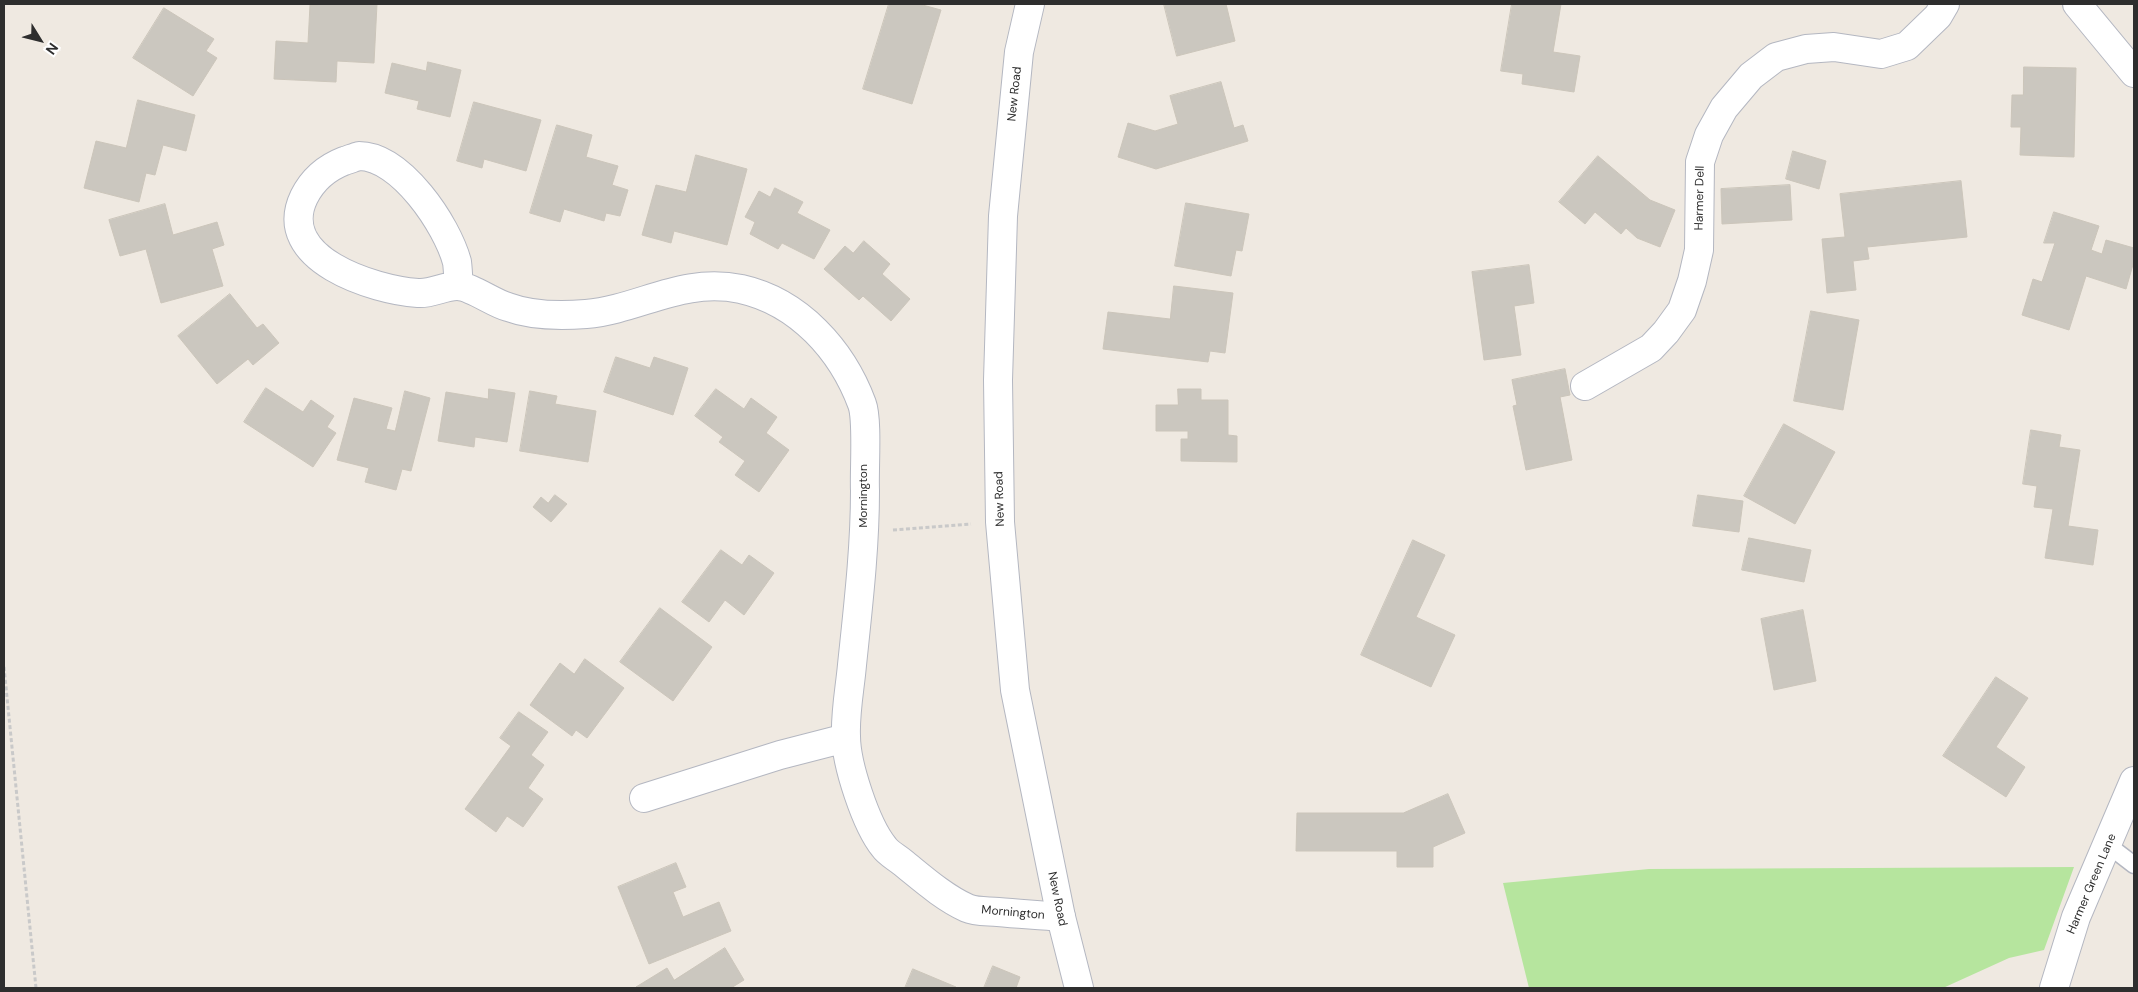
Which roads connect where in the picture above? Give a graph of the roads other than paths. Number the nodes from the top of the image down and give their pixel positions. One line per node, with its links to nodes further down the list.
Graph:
1 (1030, 4): 12 (street, New Road)
2 (1945, 4): 6 (street, Harmer Dell)
3 (2077, 4): 4 (street)
4 (2134, 73)
5 (459, 285): 5 (street); 7 (street, Mornington)
6 (1585, 386)
7 (846, 738): 9 (street); 12 (street, Mornington)
8 (2134, 781): 10 (street, Harmer Green Lane)
9 (644, 798)
10 (2108, 845): 11 (lane); 14 (street, Harmer Green Lane)
11 (2134, 865)
12 (1061, 917): 13 (street, New Road)
13 (1079, 988)
14 (2054, 988)

